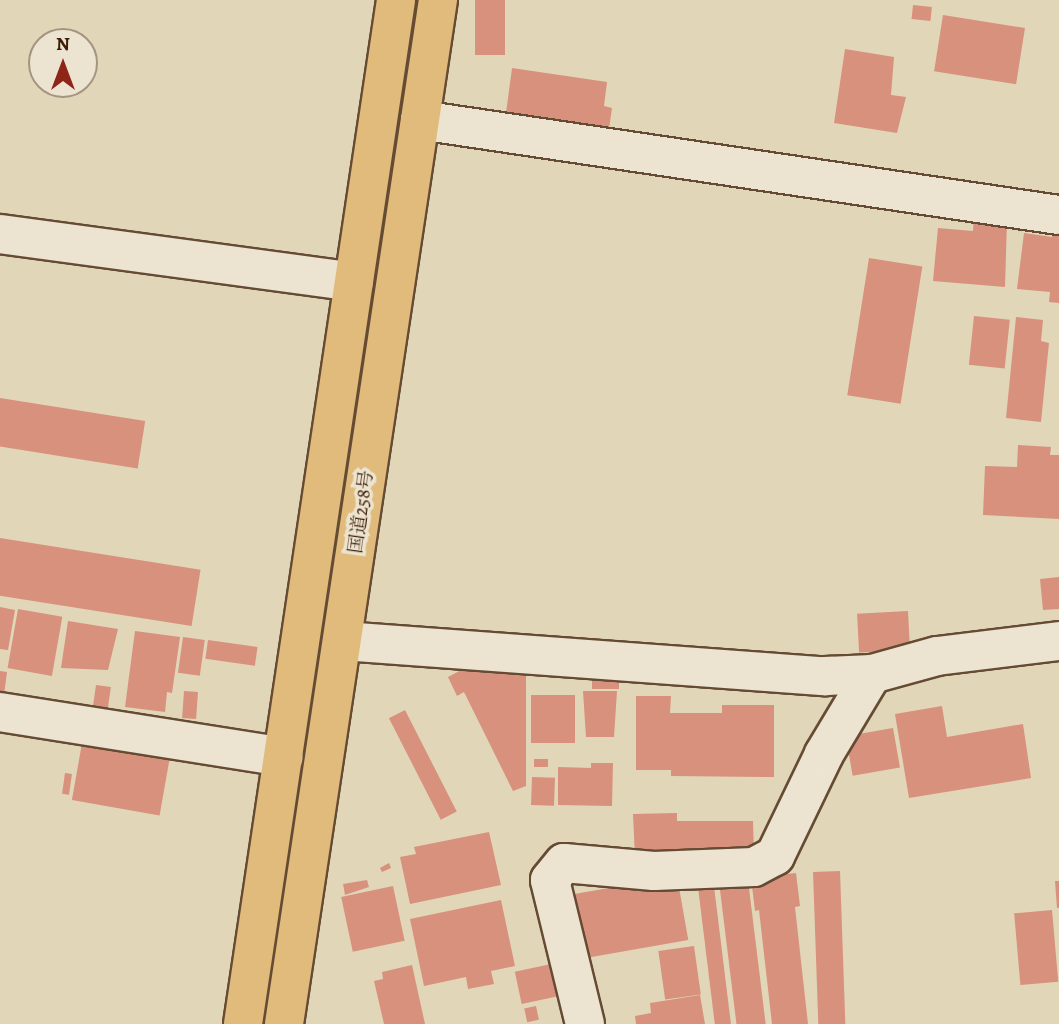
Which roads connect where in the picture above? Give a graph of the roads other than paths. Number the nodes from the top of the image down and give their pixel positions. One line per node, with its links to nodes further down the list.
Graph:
1 (396, 0): 6 (highway)
2 (438, 0): 3 (highway, 国道258号)
3 (420, 120): 4 (street); 7 (highway, 国道258号)
4 (1059, 215)
5 (0, 233): 6 (street)
6 (354, 282): 11 (highway)
7 (343, 640): 9 (street); 13 (highway, 国道258号)
8 (1059, 640): 9 (street)
9 (872, 674): 14 (street)
10 (0, 712): 11 (street)
11 (283, 757): 12 (highway)
12 (243, 1024)
13 (284, 1024)
14 (585, 1024)

